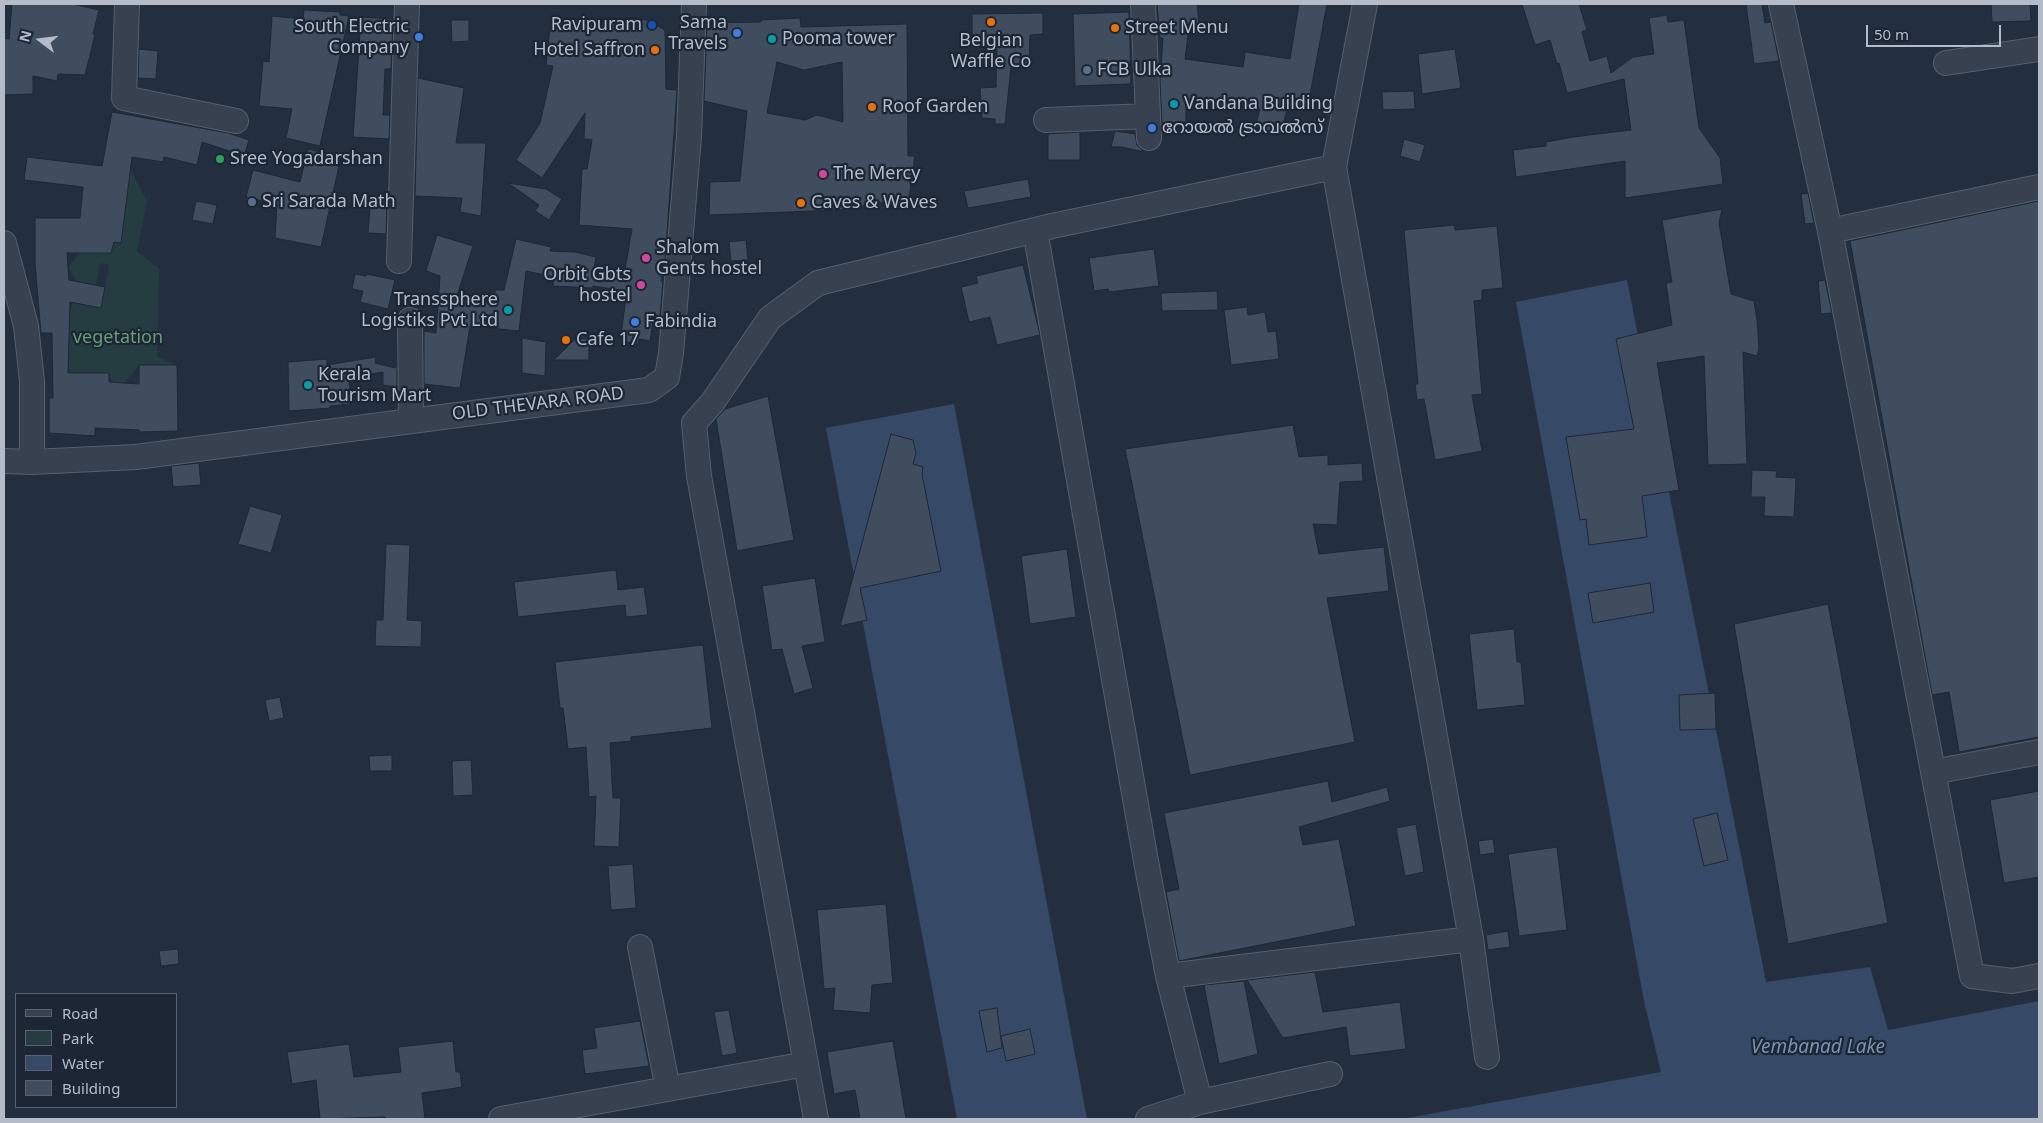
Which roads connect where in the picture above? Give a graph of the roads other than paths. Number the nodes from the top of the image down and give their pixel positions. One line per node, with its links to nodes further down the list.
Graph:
1 (127, 4): 10 (street)
2 (407, 4): 16 (street)
3 (694, 4): 18 (street, OLD THEVARA ROAD)
4 (1143, 4): 9 (street)
5 (1365, 4): 11 (street)
6 (1780, 4): 14 (street)
7 (2039, 48): 8 (street)
8 (1946, 63)
9 (1046, 120)
10 (236, 121)
11 (1334, 167): 13 (street); 23 (street)
12 (2039, 187): 14 (street)
13 (1034, 230): 25 (street); 28 (street)
14 (1830, 231): 22 (street)
15 (4, 243): 20 (street)
16 (399, 261)
17 (410, 320): 18 (street)
18 (410, 420): 20 (street, OLD THEVARA ROAD)
19 (4, 461): 20 (street, OLD THEVARA ROAD)
20 (32, 462)
21 (2039, 752): 22 (street)
22 (1934, 772): 26 (street)
23 (1471, 939): 25 (street); 27 (street)
24 (640, 947): 30 (street)
25 (1168, 976): 31 (street)
26 (2039, 976)
27 (1487, 1057)
28 (806, 1064): 30 (street); 33 (street)
29 (1330, 1074): 31 (street)
30 (668, 1089): 32 (street)
31 (1200, 1102): 34 (street)
32 (501, 1119)
33 (816, 1119)
34 (1148, 1119)

